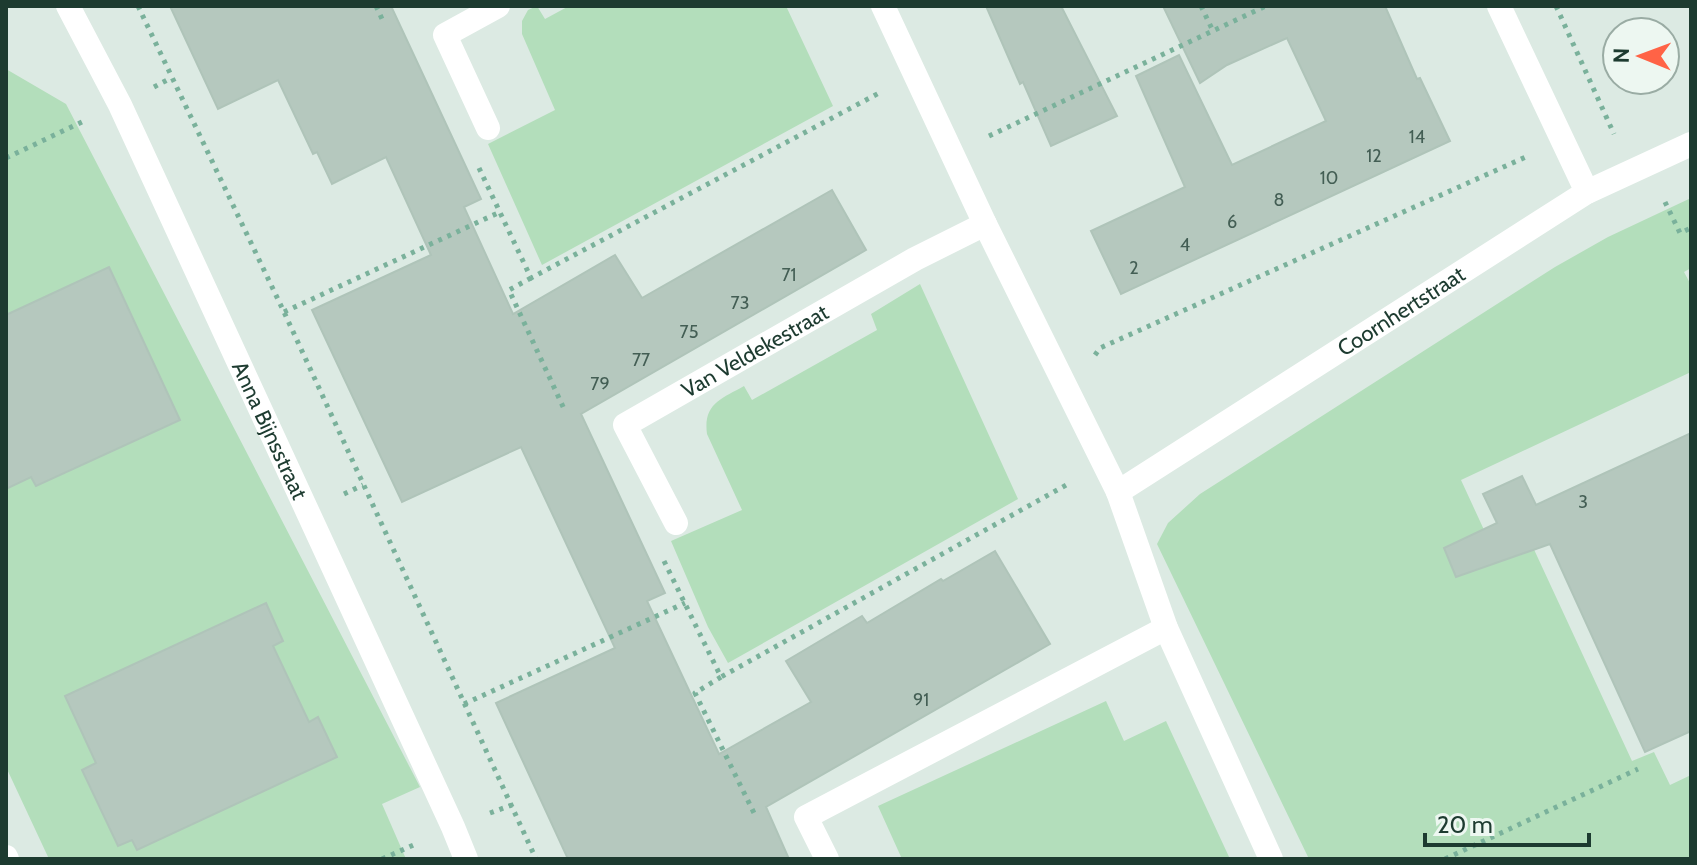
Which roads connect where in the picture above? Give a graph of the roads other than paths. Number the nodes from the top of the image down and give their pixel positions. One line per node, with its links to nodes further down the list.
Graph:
1 (68, 6): 12 (street, Anna Bijnsstraat)
2 (498, 6): 5 (street)
3 (883, 6): 8 (street)
4 (1499, 6): 7 (street)
5 (488, 128)
6 (1691, 144): 7 (street, Coornhertstraat)
7 (1587, 192): 9 (street, Coornhertstraat)
8 (985, 224): 9 (street); 10 (street, Van Veldekestraat)
9 (1118, 492): 11 (street)
10 (676, 523)
11 (1166, 628): 13 (street); 14 (street)
12 (466, 859)
13 (827, 859)
14 (1271, 859)

